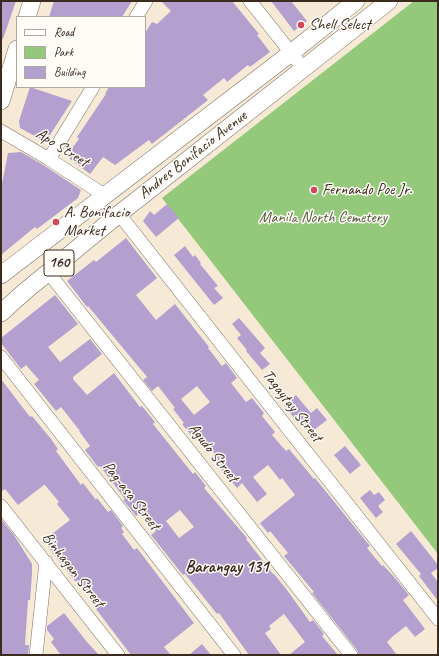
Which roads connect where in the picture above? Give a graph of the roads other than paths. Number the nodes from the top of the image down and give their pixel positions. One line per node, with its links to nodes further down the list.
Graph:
1 (32, 1): 6 (main road)
2 (146, 1): 7 (street)
3 (250, 1): 9 (street)
4 (356, 1): 9 (main road, Andres Bonifacio Avenue / 160)
5 (389, 1): 10 (main road, Andres Bonifacio Avenue / 160)
6 (27, 16)
7 (137, 16)
8 (16, 51): 12 (main road)
9 (291, 53): 10 (street); 15 (main road, Andres Bonifacio Avenue / 160)
10 (303, 68): 16 (main road, Andres Bonifacio Avenue / 160)
11 (92, 88): 14 (street)
12 (1, 101)
13 (1, 131): 14 (street, Apo Street)
14 (49, 159): 15 (street, Apo Street)
15 (104, 195): 18 (main road, Andres Bonifacio Avenue / 160)
16 (119, 214): 17 (main road, Andres Bonifacio Avenue / 160); 23 (street, Tagaytay Street)
17 (48, 272): 19 (main road, Andres Bonifacio Avenue / 160); 27 (street, Agudo Street)
18 (1, 275)
19 (1, 313)
20 (1, 357): 26 (street, Pag-asa Street)
21 (1, 506): 22 (street, Binhagan Street)
22 (46, 562): 24 (street); 25 (street, Binhagan Street)
23 (438, 619)
24 (36, 655)
25 (118, 655)
26 (234, 655)
27 (351, 655)

